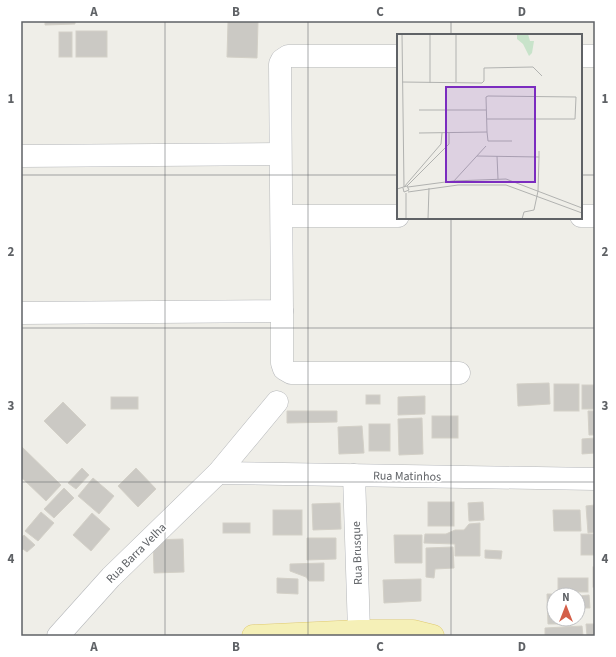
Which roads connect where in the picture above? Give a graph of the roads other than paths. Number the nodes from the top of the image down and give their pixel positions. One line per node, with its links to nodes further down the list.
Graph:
1 (397, 56): 4 (street)
2 (582, 56): 3 (street)
3 (595, 56)
4 (280, 154): 5 (street); 6 (street)
5 (21, 156)
6 (282, 216): 7 (street); 10 (street)
7 (397, 216)
8 (582, 216): 9 (street)
9 (595, 216)
10 (282, 311): 11 (street); 12 (street)
11 (21, 313)
12 (458, 373)
13 (277, 402): 14 (street, Rua Barra Velha)
14 (218, 473): 15 (street, Rua Matinhos); 18 (street, Rua Barra Velha)
15 (354, 475): 16 (street, Rua Matinhos); 17 (street, Rua Brusque)
16 (595, 479)
17 (359, 631): 19 (main road); 20 (main road)
18 (58, 636)
19 (253, 636)
20 (433, 636)

